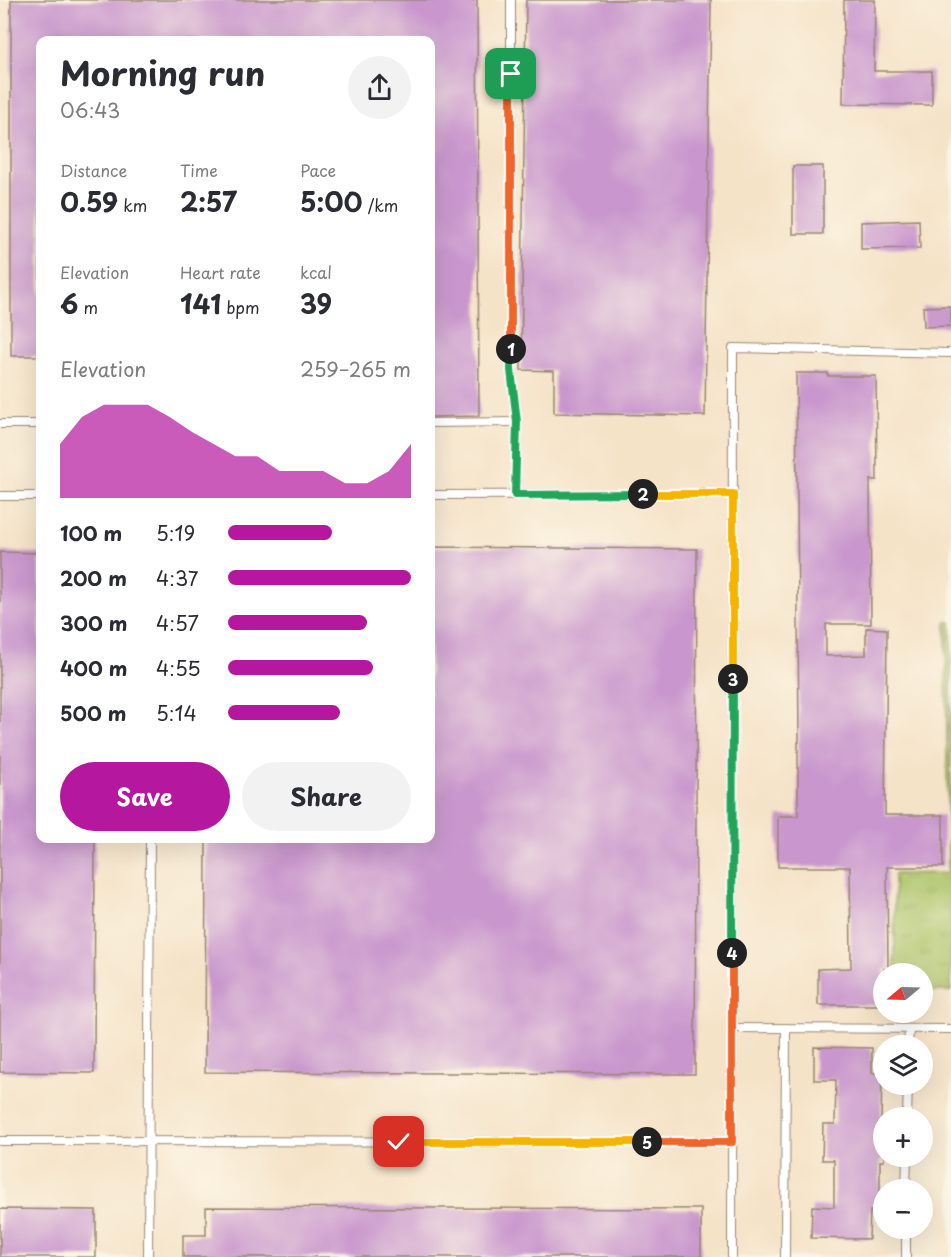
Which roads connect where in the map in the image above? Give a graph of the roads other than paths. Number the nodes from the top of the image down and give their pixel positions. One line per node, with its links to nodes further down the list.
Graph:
1 (511, 0): 3 (lane)
2 (951, 353): 7 (lane)
3 (517, 422): 4 (lane); 9 (lane)
4 (435, 423)
5 (0, 424): 6 (lane)
6 (36, 424)
7 (733, 494): 9 (lane); 13 (lane)
8 (435, 495): 9 (lane)
9 (515, 495)
10 (0, 496): 11 (lane)
11 (36, 496)
12 (150, 843): 19 (lane)
13 (732, 1028): 14 (lane); 20 (lane)
14 (786, 1028): 15 (lane); 24 (lane)
15 (909, 1029): 16 (lane); 17 (lane)
16 (951, 1029)
17 (909, 1035)
18 (0, 1141): 19 (lane)
19 (149, 1142): 20 (lane); 22 (lane)
20 (732, 1142): 23 (lane)
21 (906, 1239): 25 (lane)
22 (148, 1257)
23 (732, 1257)
24 (785, 1257)
25 (906, 1257)

